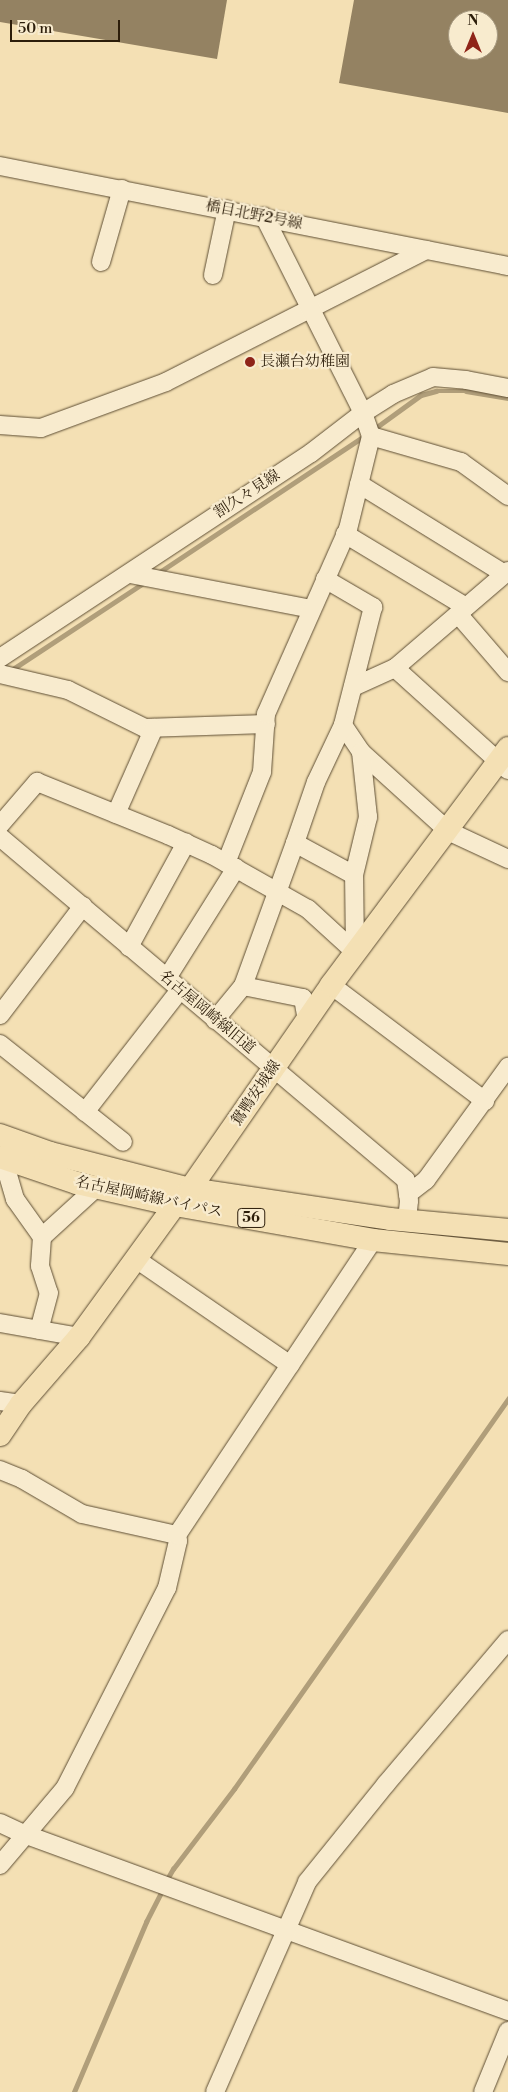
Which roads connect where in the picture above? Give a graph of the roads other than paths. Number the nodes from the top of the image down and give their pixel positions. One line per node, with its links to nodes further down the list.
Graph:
1 (0, 166): 2 (street, 橋目北野2号線)
2 (122, 189): 3 (street, 橋目北野2号線); 6 (street)
3 (227, 209): 4 (street, 橋目北野2号線); 8 (street)
4 (264, 216): 5 (street, 橋目北野2号線); 9 (street)
5 (426, 250): 7 (street, 橋目北野2号線); 9 (street)
6 (101, 262)
7 (508, 266)
8 (213, 275)
9 (309, 309): 11 (street); 12 (street)
10 (508, 388): 11 (street, 割久々見線)
11 (363, 413): 13 (street); 18 (street, 割久々見線)
12 (0, 425)
13 (371, 436): 14 (street); 15 (street)
14 (359, 484): 16 (street); 17 (street)
15 (508, 496)
16 (345, 534): 19 (street); 21 (street)
17 (506, 572): 21 (street)
18 (130, 574): 20 (street); 22 (street, 割久々見線)
19 (325, 579): 20 (street); 26 (street)
20 (312, 609): 27 (street)
21 (462, 611): 23 (street); 24 (street)
22 (0, 658)
23 (395, 668): 26 (street); 31 (street)
24 (508, 672)
25 (0, 674): 29 (street)
26 (353, 687): 28 (street)
27 (266, 724): 29 (street); 39 (street)
28 (343, 725): 30 (street); 37 (street)
29 (154, 728): 32 (street)
30 (361, 752): 34 (street); 40 (street)
31 (504, 760): 34 (main road, 鴛鴨安城線)
32 (116, 814): 33 (street); 36 (street)
33 (0, 825)
34 (448, 831): 38 (street); 44 (main road, 鴛鴨安城線)
35 (0, 837): 42 (street, 名古屋岡崎線旧道)
36 (186, 843): 39 (street); 43 (street)
37 (295, 843): 40 (street); 41 (street)
38 (508, 860)
39 (231, 865): 41 (street); 45 (street)
40 (354, 875): 44 (street)
41 (278, 891): 44 (street); 47 (street)
42 (83, 906): 43 (street, 名古屋岡崎線旧道); 48 (street)
43 (129, 947): 45 (street, 名古屋岡崎線旧道)
44 (356, 952): 46 (main road, 鴛鴨安城線)
45 (174, 984): 49 (street, 名古屋岡崎線旧道); 55 (street)
46 (331, 985): 50 (main road, 鴛鴨安城線); 54 (street)
47 (243, 986): 49 (street); 50 (street)
48 (0, 1015)
49 (215, 1020): 53 (street, 名古屋岡崎線旧道)
50 (307, 1020): 53 (main road, 鴛鴨安城線)
51 (0, 1044): 55 (street)
52 (508, 1067): 54 (street)
53 (273, 1068): 60 (main road, 鴛鴨安城線); 61 (street, 名古屋岡崎線旧道)
54 (485, 1101): 61 (street)
55 (86, 1112): 57 (street)
56 (0, 1135): 60 (main road, 名古屋岡崎線バイパス / 56)
57 (123, 1142)
58 (2, 1157): 59 (main road, 名古屋岡崎線バイパス / 56); 65 (street)
59 (97, 1187): 62 (main road, 名古屋岡崎線バイパス / 56); 65 (street)
60 (190, 1189): 62 (main road, 鴛鴨安城線); 63 (main road, 名古屋岡崎線バイパス / 56)
61 (408, 1194): 63 (street, 名古屋岡崎線旧道)
62 (175, 1205): 66 (main road, 名古屋岡崎線バイパス / 56); 68 (main road, 鴛鴨安城線)
63 (407, 1220): 64 (main road, 名古屋岡崎線バイパス / 56)
64 (508, 1230)
65 (42, 1237): 70 (street)
66 (374, 1240): 67 (main road, 名古屋岡崎線バイパス / 56); 72 (street)
67 (508, 1254)
68 (136, 1259): 71 (main road, 鴛鴨安城線); 72 (street)
69 (0, 1323): 70 (street)
70 (39, 1330): 71 (street)
71 (79, 1337): 73 (main road, 鴛鴨安城線)
72 (290, 1365): 76 (street)
73 (11, 1403): 74 (main road, 鴛鴨安城線)
74 (0, 1435)
75 (0, 1470): 76 (street)
76 (177, 1535): 79 (street)
77 (508, 1640): 81 (street)
78 (0, 1822): 79 (street)
79 (24, 1834): 80 (street); 81 (street)
80 (0, 1865)
81 (284, 1931): 82 (street); 84 (street)
82 (508, 2011)
83 (508, 2031): 85 (street)
84 (215, 2092)
85 (483, 2092)

